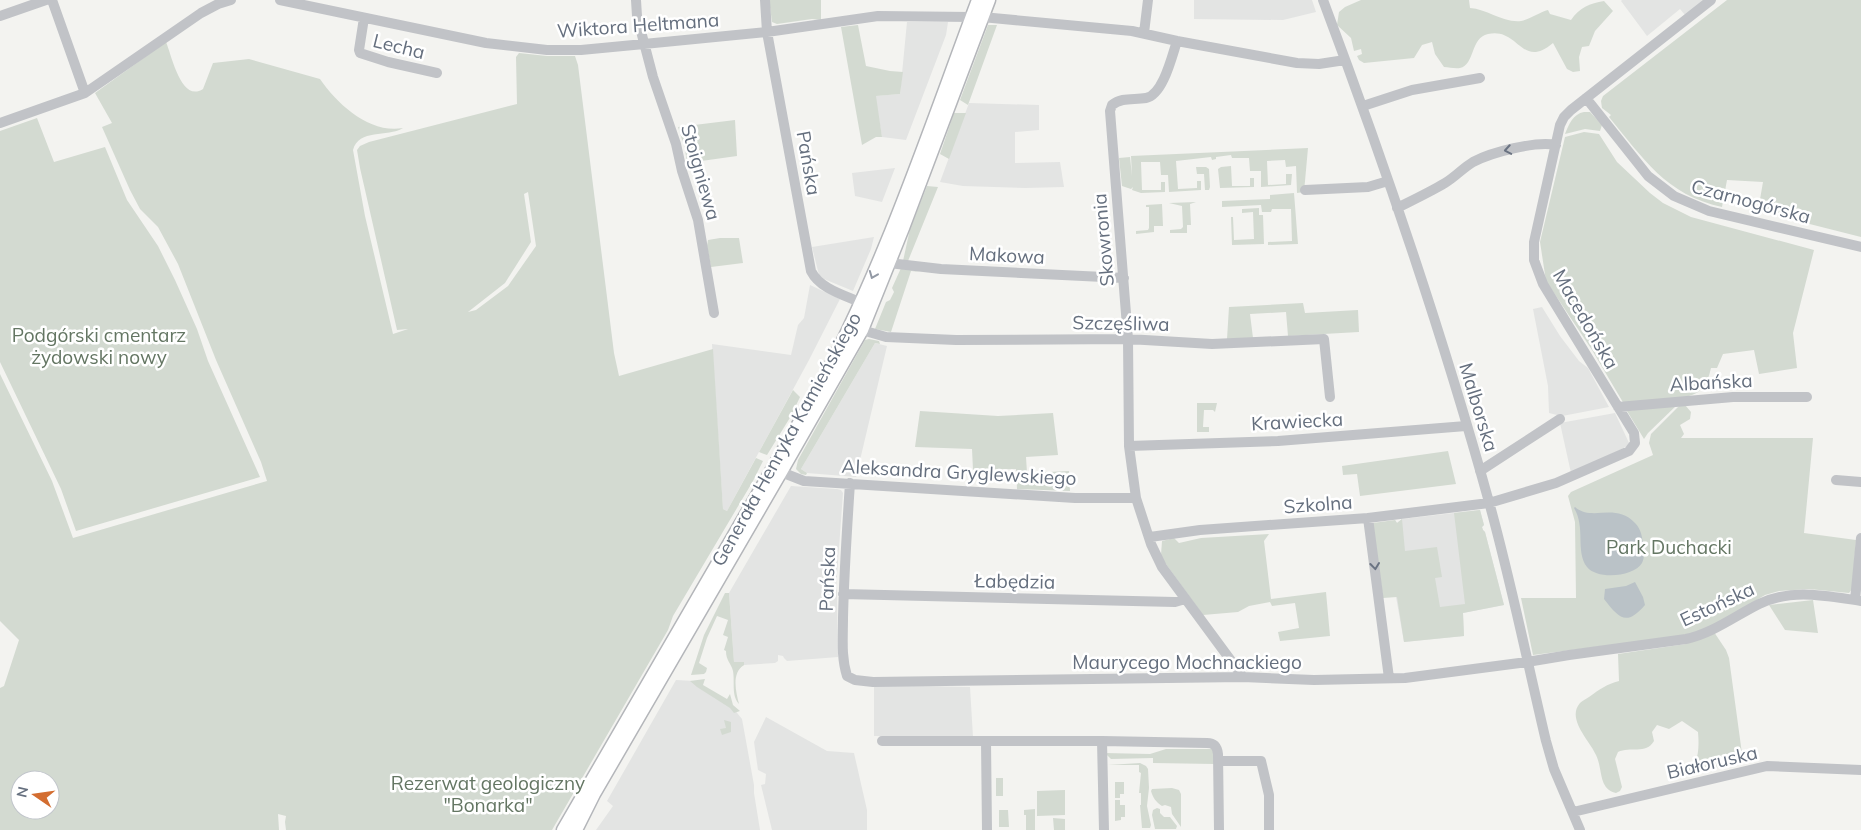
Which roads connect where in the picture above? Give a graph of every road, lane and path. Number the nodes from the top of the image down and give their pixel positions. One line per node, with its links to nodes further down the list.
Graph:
1 (46, 0): 12 (street)
2 (52, 0): 22 (street)
3 (231, 0): 22 (street)
4 (280, 0): 14 (street, Wiktora Heltmana)
5 (636, 0): 18 (street, Stoigniewa)
6 (764, 0): 15 (street, Pańska)
7 (978, 0): 13 (main road, Generała Henryka Kamieńskiego)
8 (989, 0): 13 (main road, Generała Henryka Kamieńskiego)
9 (1148, 0): 16 (street)
10 (1322, 0): 19 (street, Malborska)
11 (1711, 0): 23 (street, Macedońska)
12 (0, 16)
13 (977, 17): 15 (street, Wiktora Heltmana); 16 (street, Wiktora Heltmana); 31 (main road, Generała Henryka Kamieńskiego); 33 (main road, Generała Henryka Kamieńskiego, one-way to 33)
14 (364, 18): 18 (street, Wiktora Heltmana); 20 (street, Lecha)
15 (767, 32): 18 (street, Wiktora Heltmana); 33 (street, Pańska)
16 (1144, 33): 17 (street, Wiktora Heltmana)
17 (1177, 41): 19 (street, Wiktora Heltmana); 32 (street, Skowronia)
18 (644, 44): 34 (street, Stoigniewa)
19 (1345, 60): 24 (street, Malborska)
20 (437, 73)
21 (1480, 78): 24 (street)
22 (85, 92): 25 (street)
23 (1586, 98): 26 (street, Macedońska); 30 (street, Czarnogórska)
24 (1363, 106): 27 (street, Malborska)
25 (0, 123)
26 (1556, 145): 29 (street, one-way to 29); 39 (street, Macedońska)
27 (1388, 181): 28 (street); 29 (street, Malborska)
28 (1305, 190)
29 (1397, 208): 41 (street, Malborska)
30 (1861, 247)
31 (889, 263): 32 (street, Makowa); 35 (main road, Generała Henryka Kamieńskiego)
32 (1124, 278): 36 (street, Skowronia)
33 (862, 302): 66 (main road, Generała Henryka Kamieńskiego)
34 (714, 313)
35 (862, 330): 36 (street, Szczęśliwa); 44 (main road, Generała Henryka Kamieńskiego)
36 (1128, 339): 37 (street, Szczęśliwa); 42 (street, Skowronia)
37 (1330, 397)
38 (1807, 397): 39 (street, Albańska)
39 (1618, 407): 49 (street, Macedońska)
40 (1560, 419): 43 (street)
41 (1466, 426): 42 (street, Krawiecka); 43 (street, Malborska)
42 (1129, 446): 48 (street, Skowronia)
43 (1480, 471): 49 (street, Malborska)
44 (782, 472): 47 (street, Aleksandra Gryglewskiego); 67 (main road, Generała Henryka Kamieńskiego)
45 (1836, 480): 46 (street)
46 (1861, 482)
47 (850, 483): 48 (street, Aleksandra Gryglewskiego); 53 (street, Pańska)
48 (1136, 498): 51 (street, Skowronia)
49 (1489, 502): 50 (street, Szkolna); 56 (street, Malborska)
50 (1368, 518): 51 (street, Szkolna); 59 (street, one-way to 59)
51 (1150, 537): 54 (street, Skowronia)
52 (1861, 538): 55 (street)
53 (844, 594): 54 (street, Łabędzia); 57 (street, Pańska)
54 (1185, 599): 58 (street, Skowronia)
55 (1858, 600): 56 (street, Estońska)
56 (1527, 662): 59 (street, Maurycego Mochnackiego); 65 (street, Malborska)
57 (847, 676): 58 (street, Maurycego Mochnackiego)
58 (1243, 677): 59 (street, Maurycego Mochnackiego)
59 (1389, 678)
60 (882, 740): 61 (street)
61 (986, 741): 62 (street); 68 (street)
62 (1102, 741): 63 (street); 69 (street)
63 (1218, 760): 70 (street); 71 (street)
64 (1861, 770): 65 (street, Białoruska)
65 (1573, 812): 72 (street, Malborska)
66 (563, 830)
67 (576, 830)
68 (987, 830)
69 (1104, 830)
70 (1220, 830)
71 (1269, 830)
72 (1580, 830)

